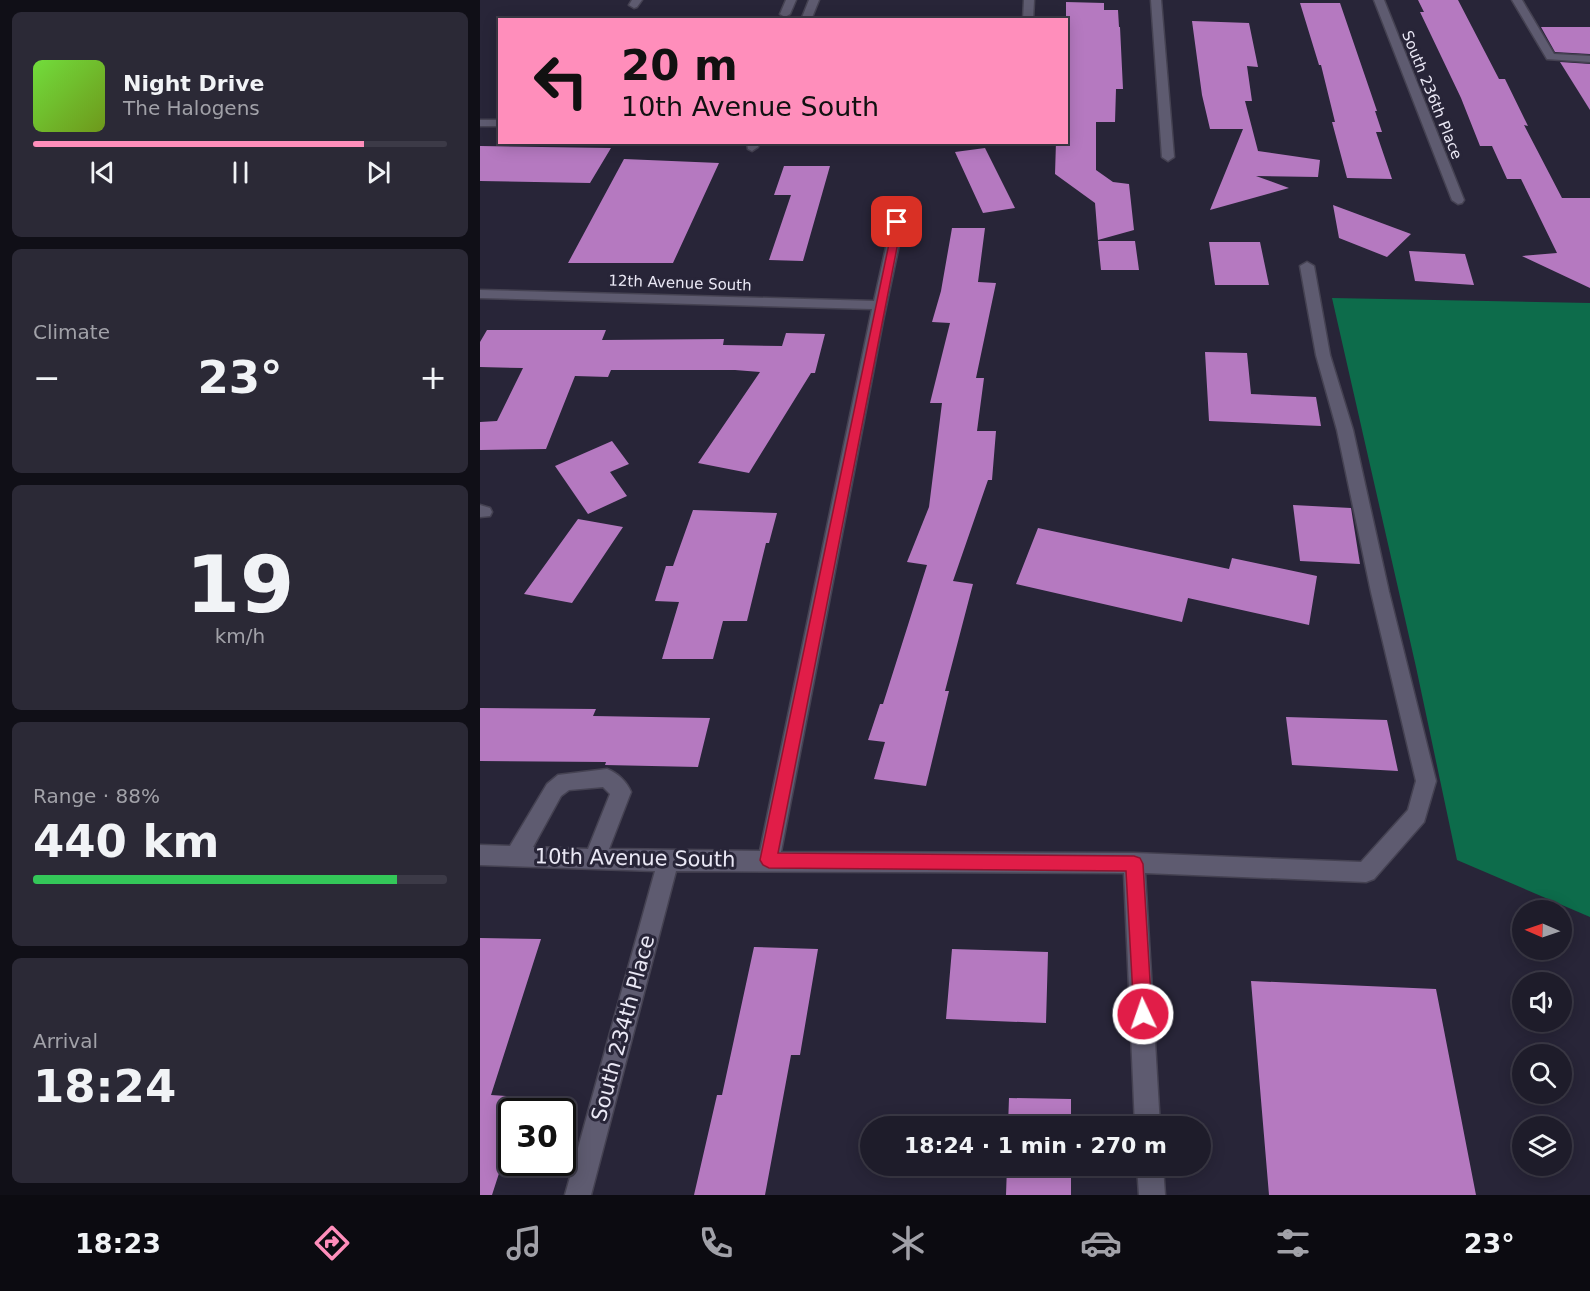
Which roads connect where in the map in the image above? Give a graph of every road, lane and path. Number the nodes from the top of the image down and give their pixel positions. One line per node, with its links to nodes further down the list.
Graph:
1 (791, 0): 7 (street)
2 (814, 0): 8 (street)
3 (1029, 0): 9 (street)
4 (1156, 0): 13 (street)
5 (1379, 0): 14 (street, South 236th Place)
6 (1517, 0): 10 (street)
7 (785, 14)
8 (807, 18)
9 (1028, 18)
10 (1590, 58)
11 (480, 123): 12 (street)
12 (498, 123)
13 (1168, 157)
14 (1458, 200)
15 (901, 207): 18 (street)
16 (1307, 266): 24 (street, 10th Avenue South)
17 (480, 294): 18 (street, 12th Avenue South)
18 (879, 305): 22 (street)
19 (480, 855): 20 (street, 10th Avenue South)
20 (516, 856): 21 (street, 10th Avenue South); 21 (street)
21 (595, 858): 23 (street, 10th Avenue South)
22 (769, 860): 23 (street, 10th Avenue South); 24 (street, 10th Avenue South)
23 (668, 861): 27 (street, South 234th Place)
24 (1134, 864): 25 (street)
25 (1147, 1116)
26 (1151, 1176): 28 (street)
27 (578, 1195)
28 (1152, 1195)

